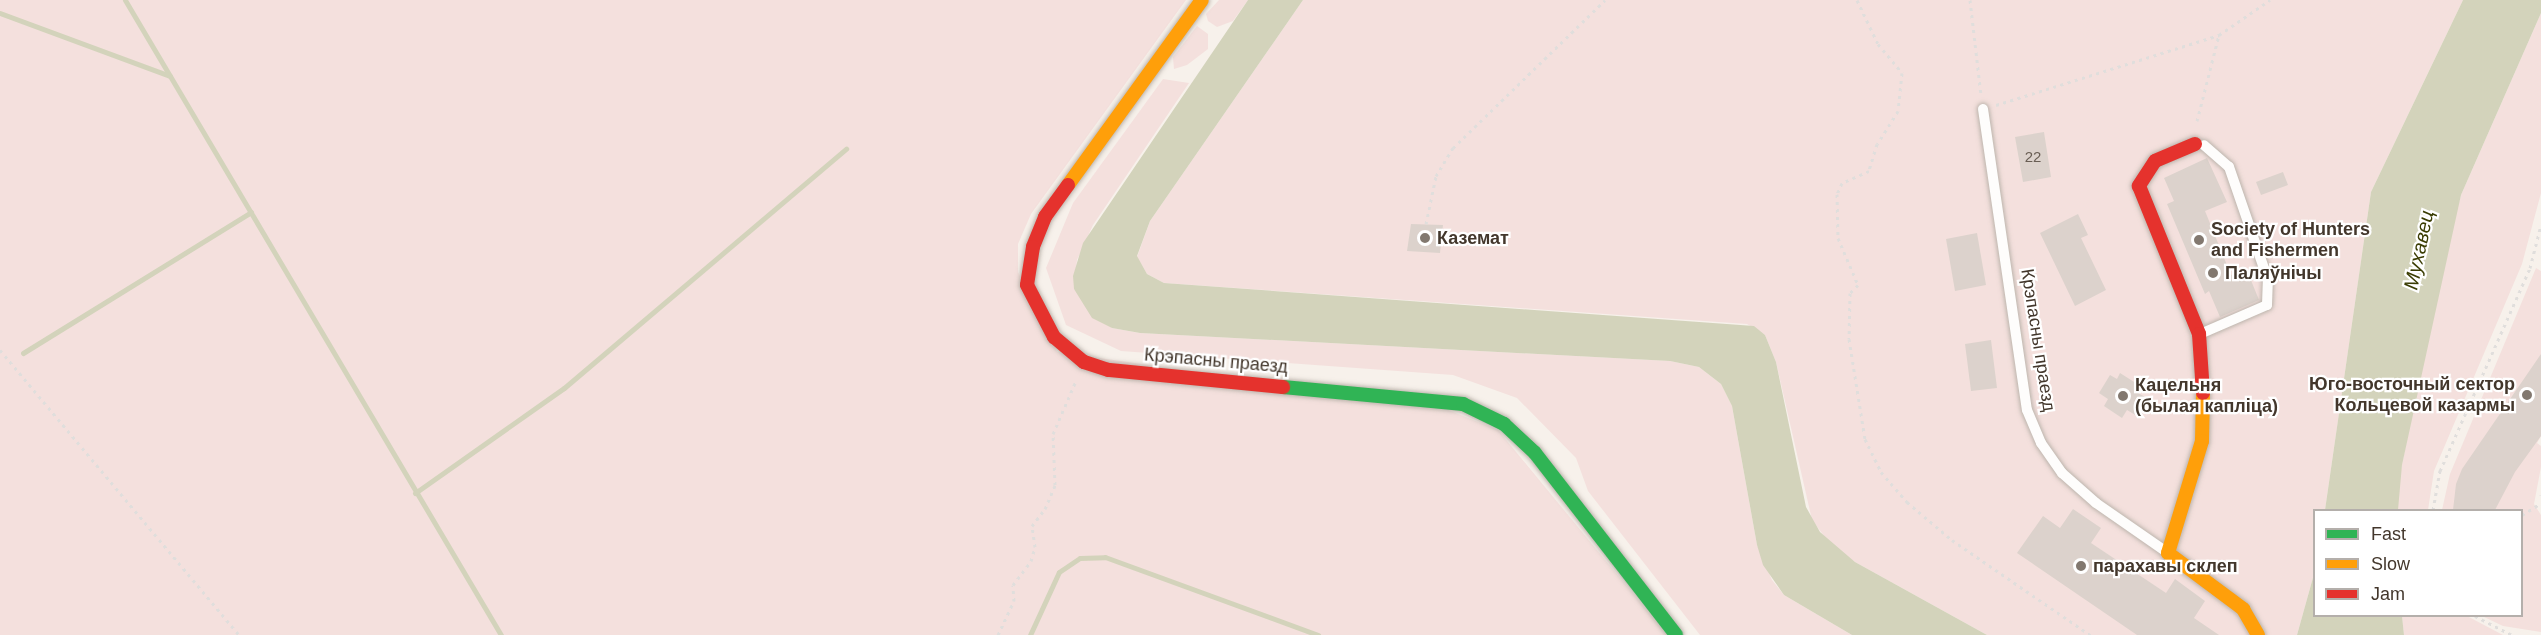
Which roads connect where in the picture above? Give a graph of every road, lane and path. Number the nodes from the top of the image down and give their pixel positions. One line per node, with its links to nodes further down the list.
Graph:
1 (1202, 0): 13 (street, Крэпасны праезд)
2 (1605, 0): 9 (path)
3 (1857, 0): 22 (path)
4 (1970, 0): 7 (path)
5 (2270, 0): 6 (path)
6 (2218, 35): 7 (path); 8 (path)
7 (1983, 109): 17 (lane, Крэпасны праезд)
8 (2200, 144): 11 (street); 11 (lane)
9 (1426, 224)
10 (2541, 225): 15 (path)
11 (2199, 334): 17 (street)
12 (0, 350): 19 (path)
13 (1084, 362): 20 (path); 21 (street, Крэпасны праезд)
14 (2541, 503): 16 (path)
15 (2433, 509)
16 (2523, 514)
17 (2168, 553): 23 (street, Крэпасны праезд)
18 (2479, 617): 24 (path)
19 (238, 635)
20 (998, 635)
21 (1676, 635)
22 (2090, 635)
23 (2259, 635)
24 (2512, 635)

